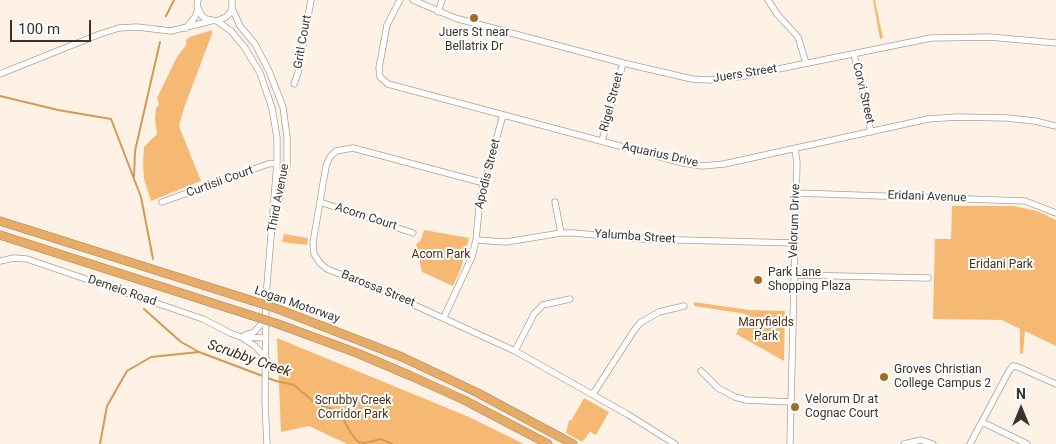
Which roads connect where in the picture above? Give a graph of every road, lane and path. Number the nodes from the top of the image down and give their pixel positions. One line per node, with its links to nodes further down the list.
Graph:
1 (198, 0): 8 (street)
2 (311, 0): 17 (street, Gritl Court)
3 (400, 0): 18 (street, Aquarius Drive)
4 (413, 0): 9 (street, Juers Street)
5 (442, 0): 9 (street)
6 (768, 0): 15 (street)
7 (233, 3): 10 (street); 36 (street, Third Avenue)
8 (198, 7): 10 (street, Third Avenue); 11 (street)
9 (438, 12): 14 (street, Juers Street)
10 (214, 21): 11 (street); 23 (street, Third Avenue)
11 (186, 28): 16 (street)
12 (1056, 44): 13 (street, Juers Street)
13 (854, 54): 15 (street, Juers Street); 20 (street, Corvi Street)
14 (623, 63): 15 (street, Juers Street); 21 (street, Rigel Street)
15 (806, 63)
16 (0, 74)
17 (294, 84)
18 (503, 115): 21 (street, Aquarius Drive); 24 (street, Apodis Street)
19 (1056, 126): 20 (street, Aquarius Drive)
20 (871, 132): 22 (street, Aquarius Drive)
21 (602, 141): 22 (street, Aquarius Drive)
22 (796, 148): 25 (street, Velorum Drive)
23 (278, 162): 26 (street, Curtisii Court); 36 (street, Third Avenue)
24 (484, 183): 27 (street, Barossa Street); 34 (street, Apodis Street)
25 (796, 193): 29 (street, Eridani Avenue); 35 (street, Velorum Drive)
26 (162, 202)
27 (320, 202): 31 (street, Acorn Court); 42 (street, Barossa Street)
28 (555, 202): 32 (street)
29 (1056, 213)
30 (0, 221): 55 (highway, Logan Motorway, bridge)
31 (413, 233)
32 (561, 233): 34 (street, Yalumba Street); 35 (street, Yalumba Street)
33 (0, 235): 54 (highway, Logan Motorway, bridge)
34 (476, 240): 42 (street, Apodis Street)
35 (795, 243): 38 (street, Velorum Drive)
36 (269, 251): 43 (street, Third Avenue)
37 (0, 261): 44 (street, Demeio Road)
38 (794, 274): 39 (street); 51 (street, Velorum Drive)
39 (928, 278)
40 (570, 299): 46 (street)
41 (684, 306): 50 (street)
42 (444, 317): 46 (street, Barossa Street)
43 (265, 320): 44 (street); 45 (street, Third Avenue)
44 (241, 337): 45 (street, Demeio Road); 47 (street, Demeio Road)
45 (265, 338): 47 (street, Third Avenue)
46 (515, 350): 50 (street, Barossa Street)
47 (266, 358): 53 (street, Third Avenue)
48 (701, 371): 51 (street)
49 (1056, 384): 52 (street)
50 (593, 394): 56 (street, Barossa Street)
51 (791, 402): 57 (street, Velorum Drive)
52 (982, 422): 60 (street); 61 (street)
53 (267, 444)
54 (548, 444)
55 (574, 444)
56 (675, 444)
57 (790, 444)
58 (904, 444): 59 (street)
59 (933, 444)
60 (970, 444)
61 (1027, 444)

